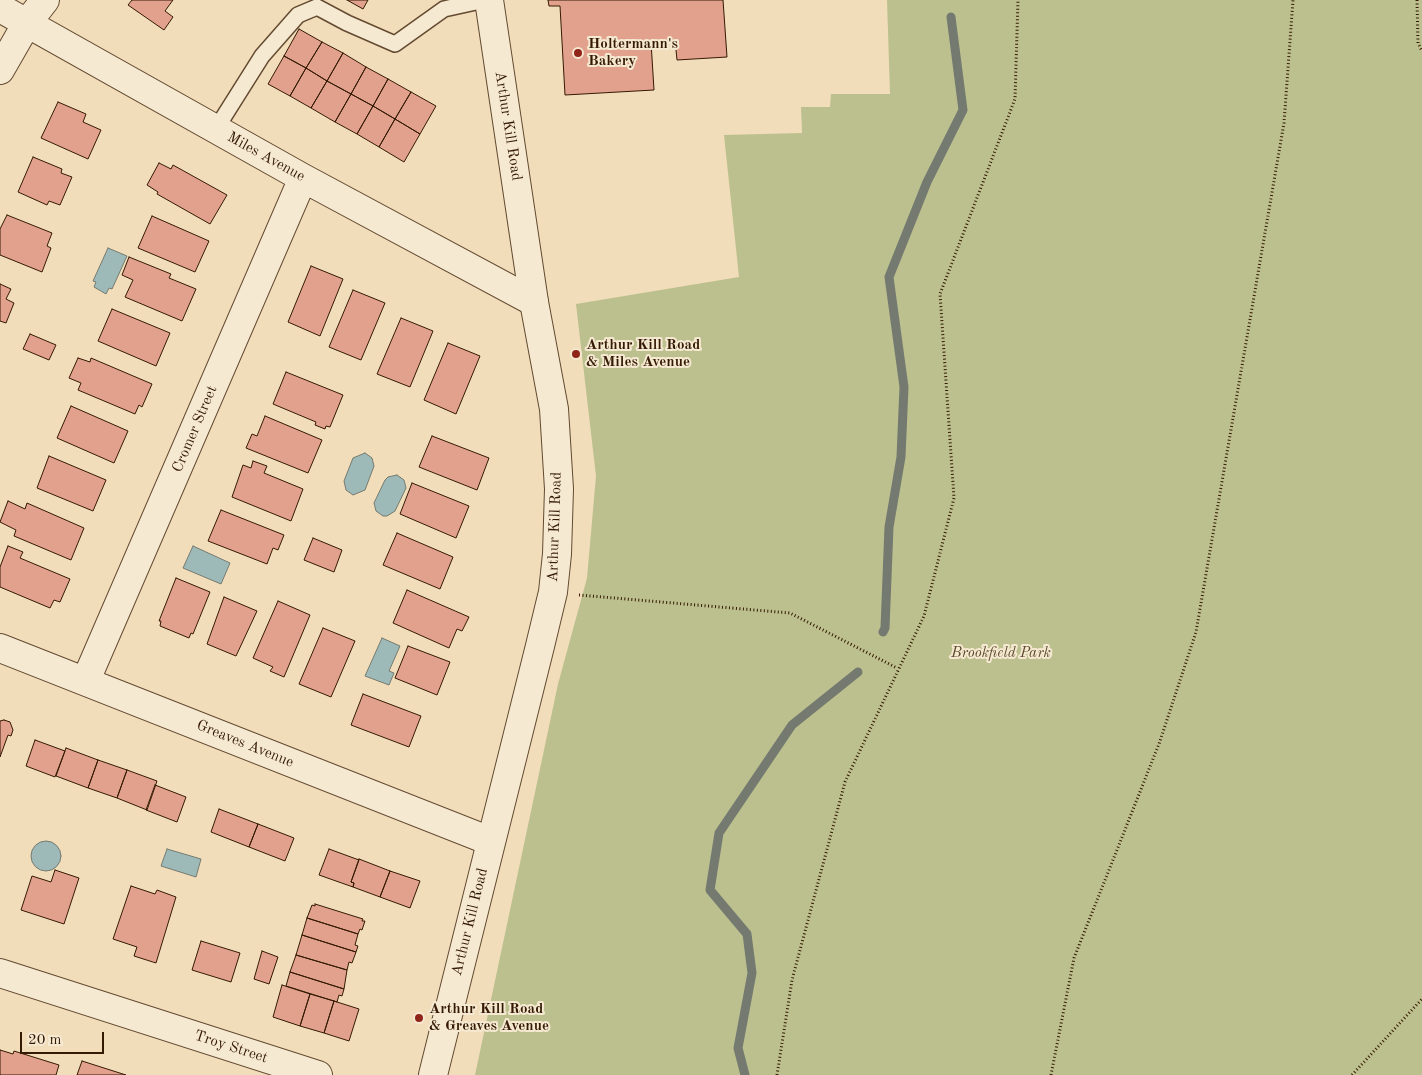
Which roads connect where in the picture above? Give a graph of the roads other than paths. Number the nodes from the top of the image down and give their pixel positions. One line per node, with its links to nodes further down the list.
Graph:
1 (45, 0): 4 (street)
2 (487, 0): 6 (lane); 8 (street, Arthur Kill Road)
3 (0, 8): 4 (street, Miles Avenue)
4 (27, 24): 5 (street); 6 (street, Miles Avenue)
5 (0, 70)
6 (216, 129): 7 (street, Miles Avenue)
7 (303, 178): 8 (street, Miles Avenue); 10 (street, Cromer Street)
8 (534, 302): 11 (street, Arthur Kill Road)
9 (0, 648): 10 (street, Greaves Avenue)
10 (86, 680): 11 (street, Greaves Avenue)
11 (490, 841): 14 (street, Arthur Kill Road)
12 (0, 973): 13 (street, Troy Street)
13 (318, 1075)
14 (433, 1075)

